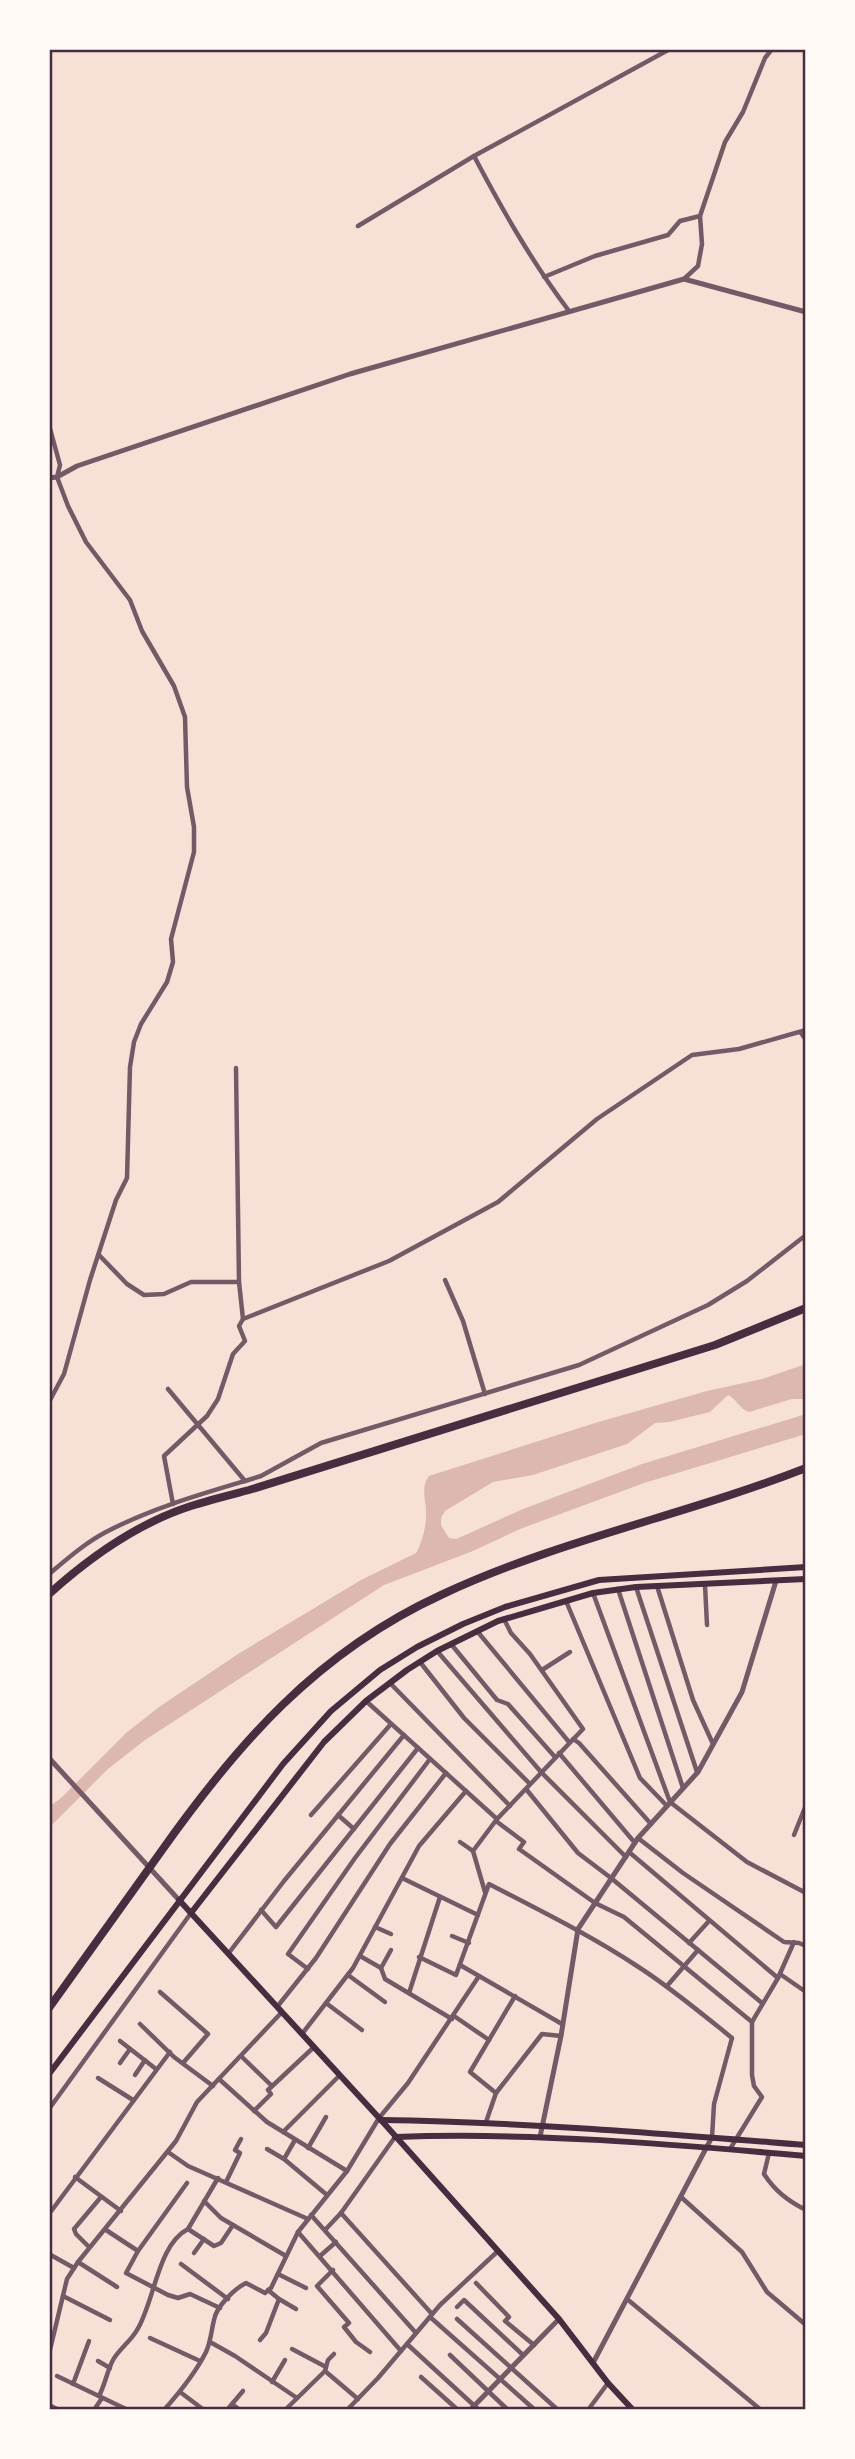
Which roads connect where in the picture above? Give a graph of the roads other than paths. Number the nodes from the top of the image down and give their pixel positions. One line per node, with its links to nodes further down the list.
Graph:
1 (670, 49): 3 (street)
2 (772, 49): 4 (street)
3 (474, 156): 5 (street); 6 (street)
4 (700, 216): 6 (street); 7 (street)
5 (358, 226)
6 (544, 277): 8 (street)
7 (684, 279): 8 (street); 9 (street)
8 (569, 311): 11 (street)
9 (806, 312)
10 (49, 425): 11 (street)
11 (57, 477): 12 (street); 17 (street)
12 (49, 478)
13 (804, 1031): 14 (street); 21 (street)
14 (806, 1040)
15 (236, 1068): 19 (street)
16 (806, 1236): 23 (street)
17 (99, 1255): 19 (street); 24 (street)
18 (445, 1280): 23 (street)
19 (239, 1282): 21 (street)
20 (806, 1308): 38 (highway)
21 (243, 1319): 25 (street)
22 (168, 1389): 25 (street)
23 (485, 1394): 27 (street)
24 (49, 1402)
25 (197, 1426): 27 (street); 28 (street)
26 (806, 1468): 117 (highway)
27 (245, 1481): 28 (street)
28 (173, 1504): 30 (street)
29 (806, 1567): 83 (main road)
30 (49, 1574)
31 (806, 1579): 32 (main road)
32 (776, 1581): 33 (main road); 53 (street)
33 (705, 1585): 34 (main road); 41 (street)
34 (657, 1586): 35 (main road); 53 (street)
35 (636, 1587): 36 (main road); 59 (street)
36 (618, 1590): 37 (main road); 62 (street)
37 (593, 1593): 39 (main road); 65 (street)
38 (49, 1594)
39 (565, 1600): 40 (main road); 65 (street)
40 (504, 1619): 42 (main road); 47 (street)
41 (707, 1625)
42 (477, 1631): 43 (main road); 52 (street)
43 (451, 1644): 44 (main road); 55 (street)
44 (437, 1651): 46 (main road); 58 (street)
45 (570, 1652): 47 (street)
46 (419, 1662): 48 (main road); 61 (street)
47 (542, 1670): 52 (street)
48 (390, 1683): 49 (main road); 67 (street)
49 (366, 1701): 50 (street); 86 (main road)
50 (391, 1724): 51 (street); 68 (street)
51 (404, 1735): 54 (street); 69 (street)
52 (571, 1741): 55 (street); 71 (street)
53 (713, 1744): 59 (street)
54 (418, 1748): 57 (street); 72 (street)
55 (557, 1755): 58 (street); 74 (street)
56 (49, 1758): 83 (street)
57 (430, 1759): 60 (street); 105 (street)
58 (541, 1772): 61 (street); 77 (street)
59 (698, 1772): 62 (street)
60 (446, 1773): 64 (street); 105 (street)
61 (530, 1784): 63 (street)
62 (683, 1788): 65 (street)
63 (526, 1789): 67 (street); 79 (street)
64 (466, 1791): 70 (street); 78 (street)
65 (668, 1804): 71 (street); 81 (street)
66 (806, 1805): 73 (street)
67 (510, 1806): 70 (street)
68 (311, 1815)
69 (338, 1815): 72 (street); 85 (street)
70 (497, 1820): 76 (street); 84 (street)
71 (651, 1824): 74 (street)
72 (354, 1829): 85 (street)
73 (794, 1835)
74 (636, 1840): 77 (street); 94 (street)
75 (460, 1842): 76 (street)
76 (473, 1851): 80 (street)
77 (627, 1855): 79 (street); 88 (street)
78 (402, 1878): 82 (street); 89 (street)
79 (611, 1878): 84 (street); 95 (street)
80 (486, 1893): 87 (street); 90 (street)
81 (806, 1893)
82 (440, 1897): 87 (street); 101 (street)
83 (179, 1900): 86 (main road); 136 (main road)
84 (595, 1903): 90 (street); 103 (street)
85 (261, 1910): 99 (street)
86 (191, 1913): 99 (main road); 145 (street)
87 (478, 1915): 93 (street)
88 (709, 1921): 95 (street); 108 (street)
89 (375, 1927): 91 (street); 100 (street)
90 (578, 1929): 109 (street); 122 (street)
91 (391, 1934)
92 (452, 1936): 93 (street)
93 (469, 1942): 102 (street)
94 (794, 1942): 96 (street); 108 (street)
95 (690, 1943): 98 (street)
96 (806, 1946)
97 (391, 1950): 104 (street)
98 (698, 1950): 103 (street); 116 (street)
99 (228, 1954): 118 (main road)
100 (360, 1956): 104 (street); 106 (street)
101 (419, 1957): 102 (street); 112 (street)
102 (460, 1965): 107 (street)
103 (684, 1967): 109 (street); 120 (street)
104 (381, 1968): 112 (street)
105 (308, 1969): 118 (street)
106 (348, 1975): 114 (street); 115 (street)
107 (479, 1976): 113 (street); 119 (street)
108 (779, 1976): 111 (street); 116 (street)
109 (667, 1986): 155 (street)
110 (160, 1992): 134 (street)
111 (806, 1992)
112 (409, 1993): 119 (street)
113 (515, 1997): 122 (street); 126 (street)
114 (385, 2002)
115 (326, 2003): 123 (street); 124 (street)
116 (762, 2003): 120 (street)
117 (49, 2008)
118 (279, 2010): 124 (main road); 131 (street)
119 (453, 2018): 126 (street); 148 (street)
120 (752, 2022): 157 (street)
121 (140, 2024): 130 (street)
122 (562, 2024): 125 (street)
123 (362, 2030)
124 (302, 2035): 128 (main road)
125 (561, 2036): 143 (street); 150 (street)
126 (489, 2040): 143 (street)
127 (120, 2041): 129 (street)
128 (314, 2048): 138 (main road); 142 (street)
129 (130, 2049): 132 (street); 133 (street)
130 (170, 2052): 134 (street); 135 (street)
131 (240, 2056): 140 (street); 142 (street)
132 (145, 2060): 135 (street); 137 (street)
133 (120, 2063)
134 (183, 2063): 141 (street)
135 (156, 2069): 144 (street)
136 (49, 2074)
137 (135, 2075)
138 (340, 2076): 148 (main road); 151 (street)
139 (98, 2078): 144 (street)
140 (219, 2079): 141 (street); 146 (street)
141 (213, 2086): 165 (street)
142 (272, 2086): 146 (street)
143 (496, 2093): 149 (street)
144 (133, 2100): 170 (street)
145 (49, 2109)
146 (254, 2111): 151 (street)
147 (326, 2117): 163 (street)
148 (380, 2119): 149 (main road); 153 (main road); 169 (street)
149 (486, 2122): 150 (main road)
150 (541, 2126): 152 (main road); 154 (street)
151 (283, 2132): 158 (street)
152 (660, 2134): 155 (main road); 159 (main road)
153 (395, 2137): 154 (main road); 180 (street); 192 (main road)
154 (540, 2137): 159 (main road)
155 (712, 2137): 157 (main road); 161 (street)
156 (241, 2138): 172 (street)
157 (738, 2139): 160 (main road); 164 (street)
158 (295, 2140): 163 (street); 168 (street)
159 (661, 2144): 161 (main road)
160 (806, 2145)
161 (708, 2147): 164 (main road); 176 (street)
162 (267, 2148): 168 (street)
163 (308, 2148): 169 (street)
164 (730, 2149): 166 (main road)
165 (168, 2152): 171 (street); 179 (street)
166 (769, 2153): 167 (main road); 178 (street)
167 (806, 2156)
168 (284, 2159): 174 (street)
169 (346, 2171): 174 (street)
170 (75, 2177): 175 (street); 181 (street)
171 (218, 2178): 172 (street); 177 (street)
172 (226, 2182): 182 (street)
173 (187, 2183): 191 (street)
174 (327, 2195): 182 (street)
175 (101, 2197): 179 (street); 190 (street)
176 (681, 2197): 209 (street); 217 (street)
177 (204, 2201): 183 (street); 184 (street)
178 (806, 2210)
179 (121, 2211): 185 (street)
180 (341, 2213): 186 (street); 213 (street)
181 (49, 2214)
182 (310, 2217): 186 (street); 187 (street)
183 (233, 2225): 188 (street); 195 (street)
184 (188, 2228): 188 (street); 204 (street)
185 (106, 2230): 190 (street); 191 (street)
186 (325, 2231): 189 (street)
187 (298, 2232): 195 (street); 196 (street)
188 (204, 2239): 193 (street)
189 (336, 2242): 196 (street); 218 (street)
190 (89, 2247): 198 (street)
191 (138, 2251): 204 (street)
192 (498, 2251): 213 (street); 215 (main road)
193 (194, 2253)
194 (49, 2254): 198 (street)
195 (286, 2256): 200 (street)
196 (320, 2256): 199 (street)
197 (181, 2264): 207 (street)
198 (76, 2265): 202 (street); 206 (street)
199 (333, 2270): 226 (street); 227 (street)
200 (278, 2274): 203 (street); 205 (street)
201 (476, 2283): 224 (street)
202 (117, 2287)
203 (306, 2288)
204 (154, 2289): 211 (street); 236 (street)
205 (268, 2290): 207 (street); 208 (street)
206 (62, 2296): 216 (street); 228 (street)
207 (228, 2299): 211 (street)
208 (279, 2299): 212 (street); 220 (street)
209 (627, 2299): 235 (street); 269 (street)
210 (457, 2307): 231 (street)
211 (220, 2308): 222 (street)
212 (296, 2309)
213 (431, 2315): 218 (street); 241 (street)
214 (457, 2319): 237 (street)
215 (559, 2319): 224 (street); 235 (main road)
216 (110, 2320)
217 (806, 2325)
218 (416, 2333): 223 (street)
219 (150, 2338): 234 (street)
220 (260, 2340)
221 (89, 2341): 244 (street)
222 (210, 2342): 234 (street); 242 (street)
223 (407, 2344): 226 (street); 253 (street)
224 (534, 2345): 231 (street)
225 (292, 2349): 238 (street)
226 (401, 2351): 250 (street)
227 (370, 2352)
228 (49, 2354)
229 (334, 2354): 238 (street)
230 (450, 2355): 247 (street)
231 (523, 2356): 237 (street)
232 (285, 2360): 242 (street)
233 (98, 2361): 236 (street)
234 (201, 2361): 246 (street)
235 (593, 2363): 243 (main road)
236 (110, 2368): 248 (street)
237 (511, 2368): 241 (street); 266 (street)
238 (326, 2369): 249 (street); 250 (street)
239 (57, 2376): 244 (street)
240 (421, 2376): 263 (street)
241 (500, 2379): 247 (street); 265 (street)
242 (271, 2382): 249 (street)
243 (608, 2383): 267 (street); 268 (main road)
244 (73, 2384): 248 (street)
245 (243, 2391): 252 (street)
246 (180, 2392): 257 (street); 258 (street)
247 (488, 2392): 253 (street); 264 (street)
248 (101, 2397): 255 (street); 256 (street)
249 (297, 2398): 261 (street)
250 (358, 2399): 262 (street)
251 (49, 2404): 254 (street)
252 (232, 2404): 259 (street); 260 (street)
253 (475, 2408)
254 (59, 2410)
255 (94, 2410)
256 (128, 2410)
257 (164, 2410)
258 (204, 2410)
259 (227, 2410)
260 (240, 2410)
261 (285, 2410)
262 (347, 2410)
263 (458, 2410)
264 (508, 2410)
265 (534, 2410)
266 (558, 2410)
267 (587, 2410)
268 (634, 2410)
269 (761, 2410)

